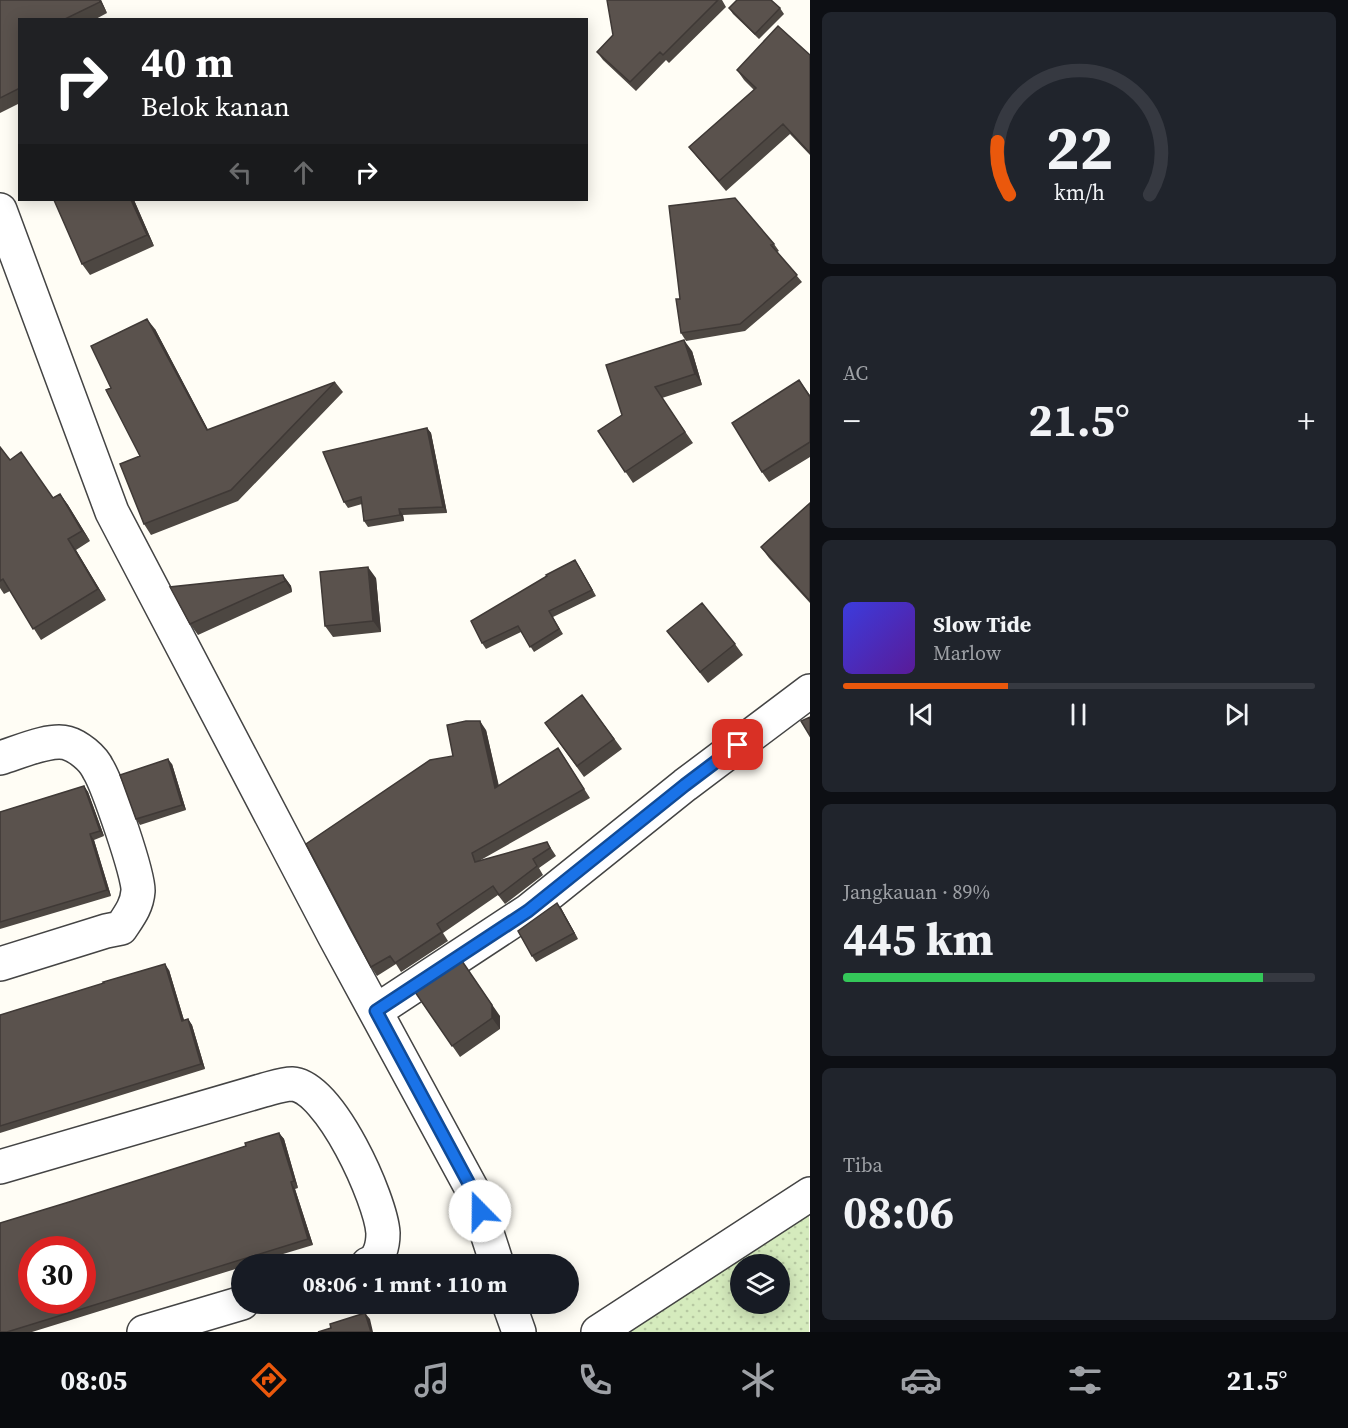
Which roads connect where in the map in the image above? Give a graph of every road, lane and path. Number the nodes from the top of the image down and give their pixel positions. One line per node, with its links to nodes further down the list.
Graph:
1 (0, 210): 5 (street)
2 (810, 691): 5 (street)
3 (0, 758): 4 (street)
4 (0, 964)
5 (376, 1011): 9 (street)
6 (0, 1167): 8 (street)
7 (810, 1194): 14 (street)
8 (378, 1254)
9 (494, 1254)
10 (231, 1306): 12 (street)
11 (513, 1314): 13 (street)
12 (144, 1332)
13 (519, 1332)
14 (598, 1332)

